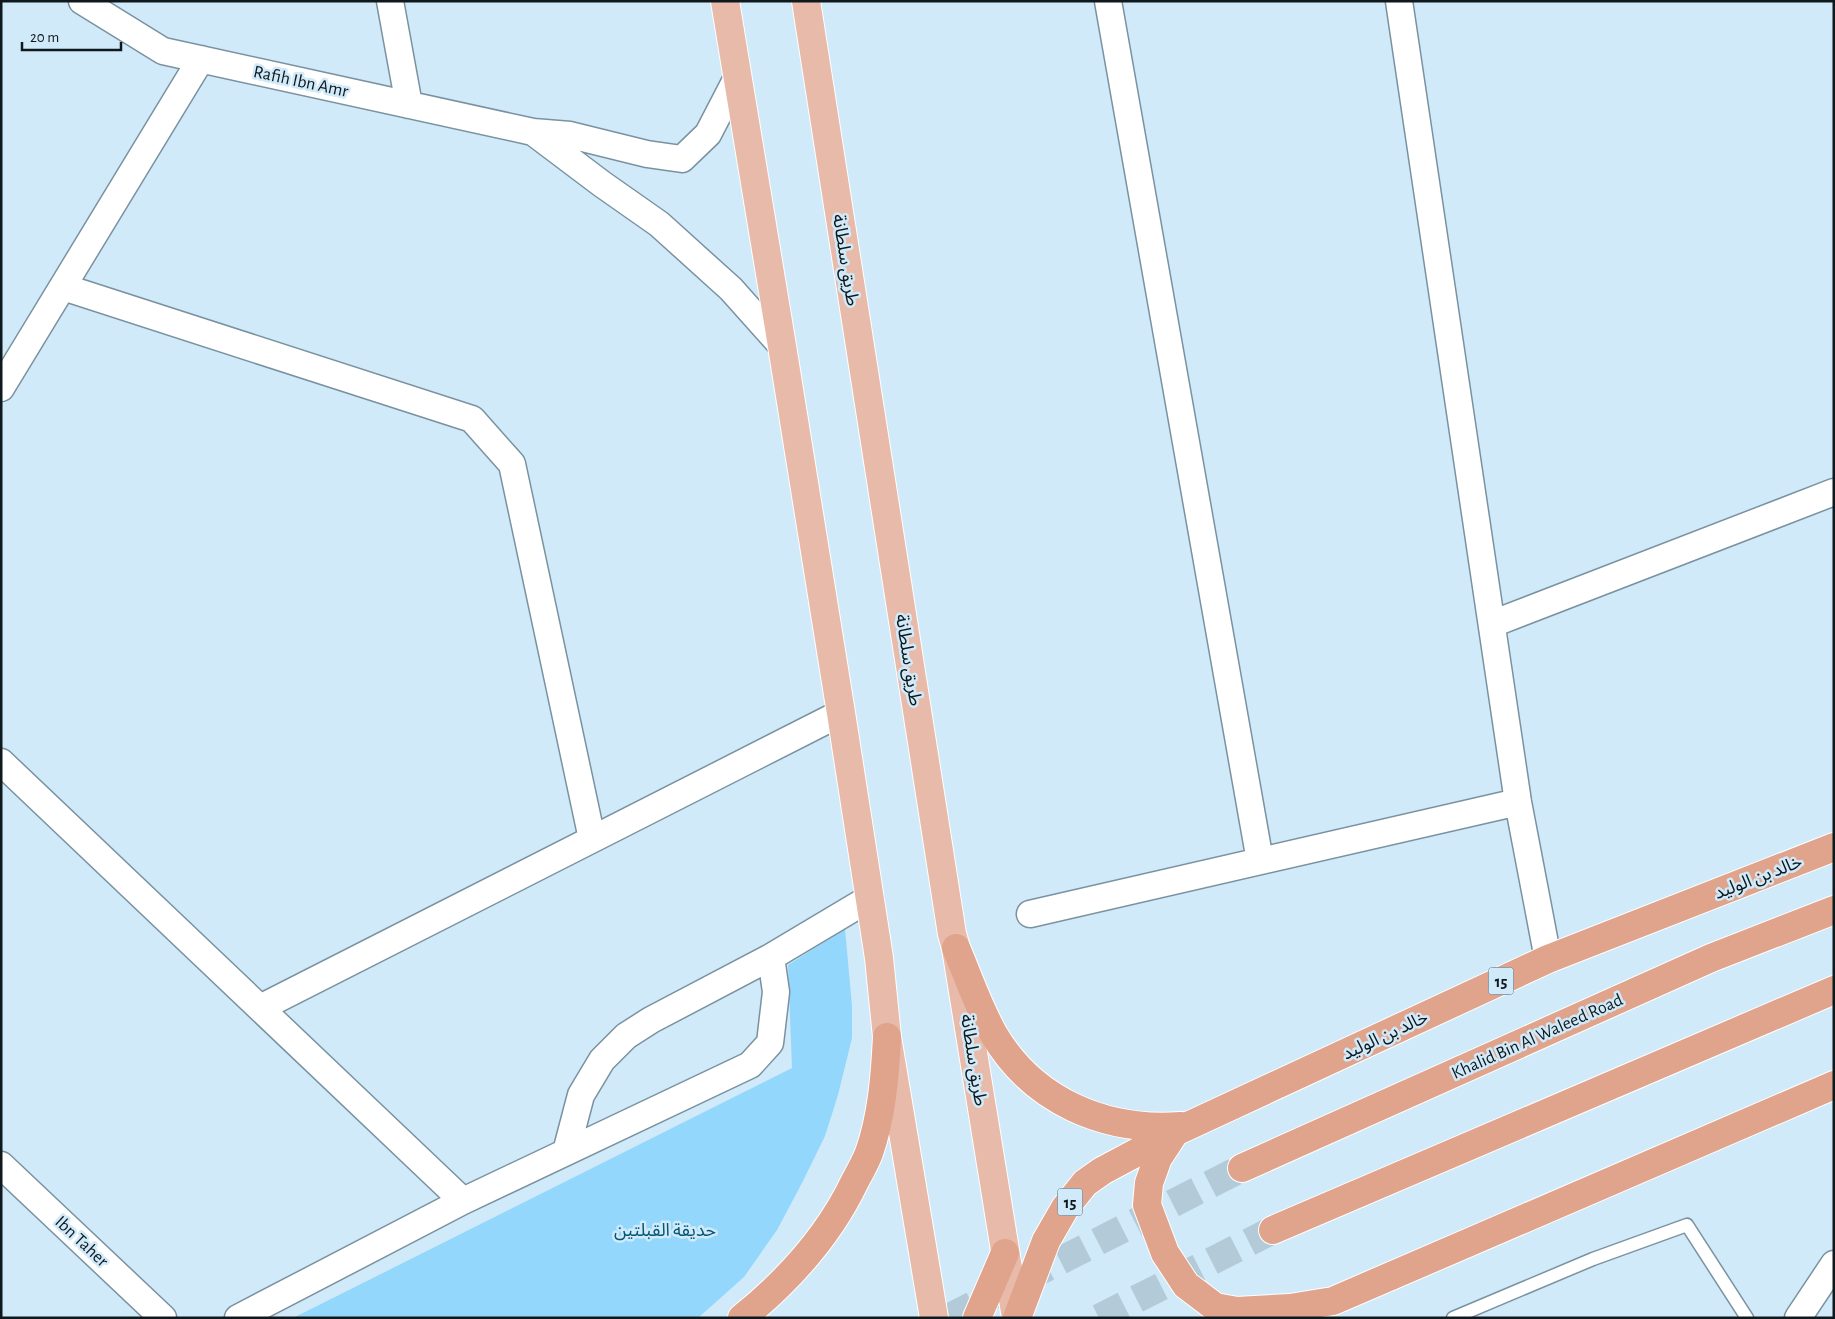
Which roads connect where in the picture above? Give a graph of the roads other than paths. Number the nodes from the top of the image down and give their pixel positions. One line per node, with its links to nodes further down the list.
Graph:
1 (82, 1): 7 (street, Rafih Ibn Amr)
2 (390, 1): 9 (street)
3 (724, 1): 8 (main road)
4 (806, 1): 25 (main road, طريق سلطانة)
5 (1108, 1): 21 (street)
6 (1399, 1): 15 (street)
7 (201, 59): 9 (street, Rafih Ibn Amr); 11 (street)
8 (737, 78): 10 (street, Rafih Ibn Amr); 12 (main road)
9 (409, 105): 10 (street, Rafih Ibn Amr)
10 (533, 132): 12 (street)
11 (63, 287): 13 (street); 19 (street)
12 (782, 346): 16 (main road)
13 (1, 388)
14 (1834, 492): 15 (street)
15 (1492, 624): 18 (street)
16 (841, 713): 19 (street); 22 (main road)
17 (1, 762): 29 (street)
18 (1518, 802): 21 (street); 27 (street)
19 (592, 839): 29 (street)
20 (1834, 847): 27 (highway, خالد بن الوليد / 15)
21 (1260, 861): 24 (street)
22 (870, 898): 26 (street); 30 (main road)
23 (1834, 910): 35 (highway, Khalid Bin Al Waleed Road)
24 (1030, 914)
25 (956, 948): 32 (highway); 38 (main road, طريق سلطانة)
26 (771, 957): 33 (street); 33 (street)
27 (1548, 960): 32 (highway, خالد بن الوليد / 15)
28 (1834, 990): 37 (highway)
29 (260, 1008): 36 (street)
30 (887, 1037): 43 (highway); 44 (main road)
31 (1834, 1085): 40 (highway)
32 (1183, 1128): 40 (highway); 46 (highway, خالد بن الوليد / 15)
33 (566, 1152): 36 (street)
34 (1, 1164): 41 (street, Ibn Taher)
35 (1242, 1168)
36 (463, 1201): 42 (street)
37 (1274, 1230)
38 (1006, 1253): 45 (highway); 46 (main road, طريق سلطانة)
39 (1834, 1264): 49 (street)
40 (1318, 1308)
41 (163, 1318)
42 (238, 1318)
43 (742, 1318)
44 (934, 1318)
45 (976, 1318)
46 (1017, 1318)
47 (1453, 1318): 48 (lane)
48 (1747, 1318)
49 (1798, 1318)

